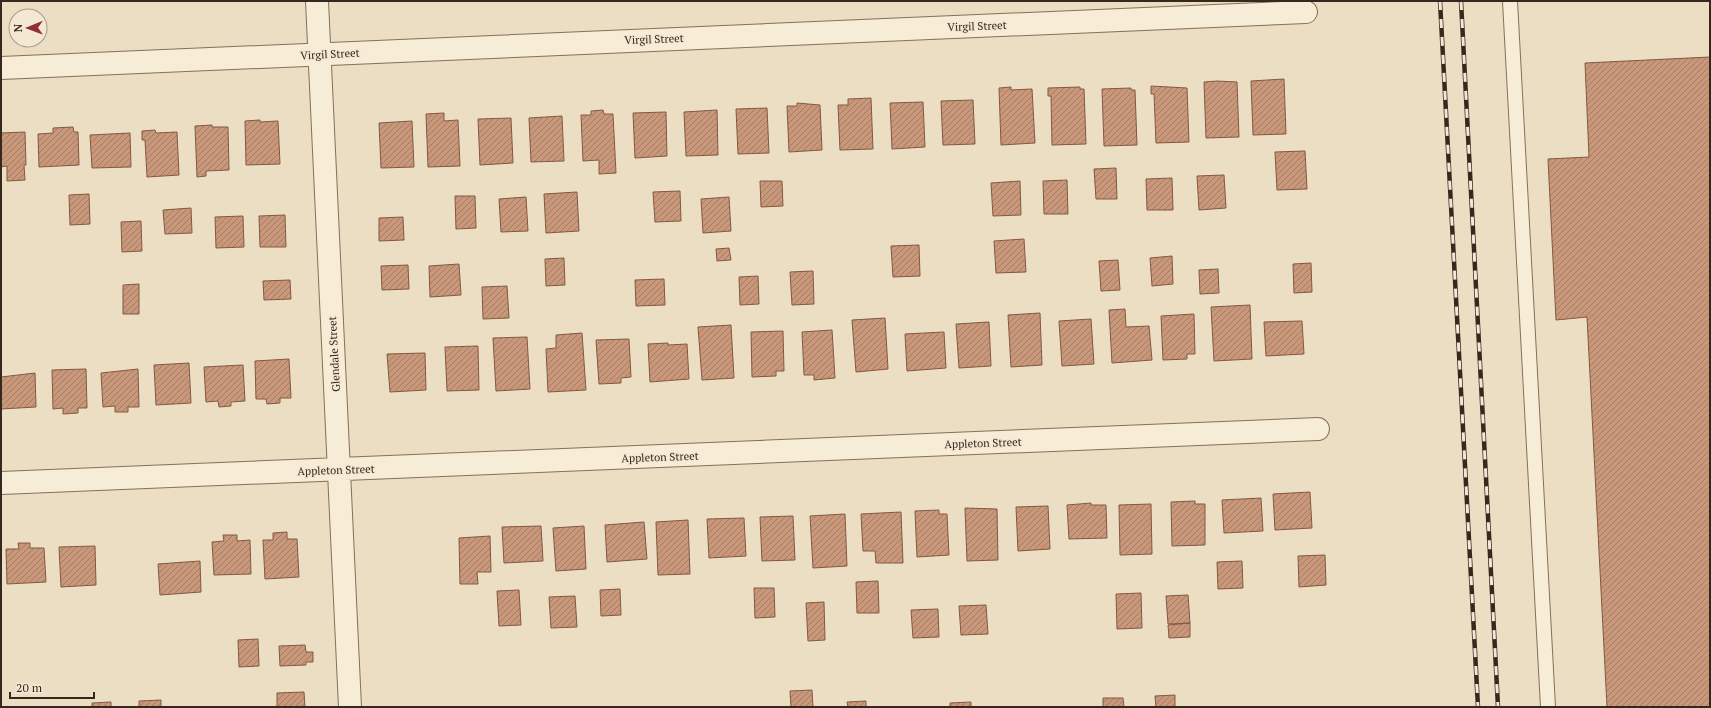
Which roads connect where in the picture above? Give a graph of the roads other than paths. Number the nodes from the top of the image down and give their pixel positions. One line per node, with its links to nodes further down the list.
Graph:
1 (317, 1): 4 (street, Glendale Street)
2 (1510, 1): 10 (lane)
3 (1306, 12): 4 (street, Virgil Street)
4 (320, 54): 5 (street, Virgil Street); 7 (street, Glendale Street)
5 (1, 68)
6 (1318, 429): 7 (street, Appleton Street)
7 (339, 470): 8 (street, Appleton Street); 9 (street, Glendale Street)
8 (1, 483)
9 (350, 707)
10 (1548, 707)

